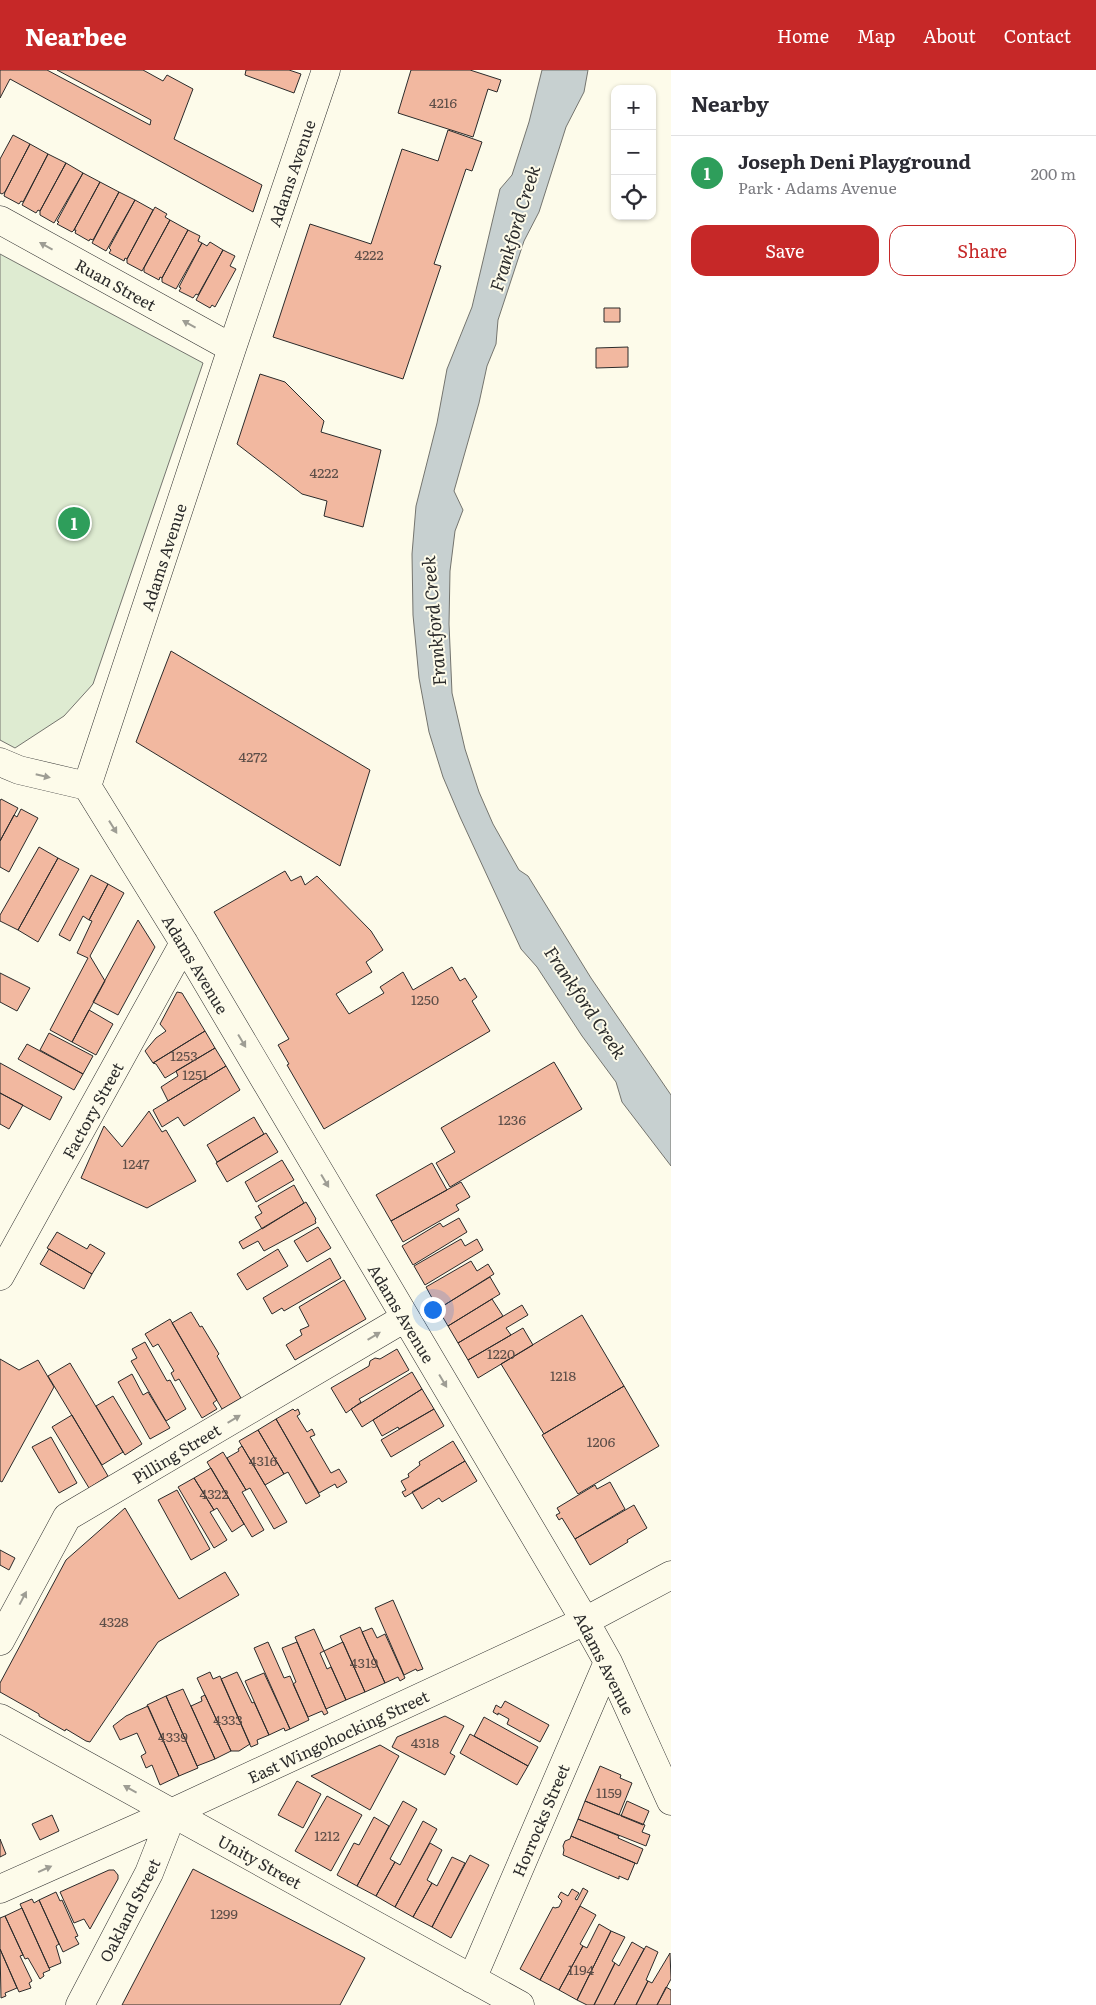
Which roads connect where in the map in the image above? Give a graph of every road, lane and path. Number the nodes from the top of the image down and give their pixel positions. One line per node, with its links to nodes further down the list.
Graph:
1 (326, 70): 3 (street, Adams Avenue)
2 (0, 220): 3 (street, Ruan Street, one-way to 2)
3 (232, 348): 5 (street, Adams Avenue)
4 (0, 762): 5 (street, one-way to 5)
5 (87, 786): 6 (street, Adams Avenue, one-way to 6)
6 (184, 943): 7 (street, Factory Street); 8 (street, Adams Avenue, one-way to 8)
7 (0, 1276)
8 (405, 1318): 10 (street, Adams Avenue, one-way to 10); 11 (street, Pilling Street, one-way to 8)
9 (671, 1575): 10 (street, East Wingohocking Street)
10 (585, 1621): 12 (street, Adams Avenue); 15 (street, East Wingohocking Street)
11 (0, 1641)
12 (608, 1662): 14 (street, Adams Avenue); 17 (street, Horrocks Street)
13 (0, 1718): 15 (street, Unity Street, one-way to 13)
14 (671, 1801)
15 (173, 1812): 16 (street, East Wingohocking Street, one-way to 15); 17 (street, Unity Street); 18 (street, Oakland Street)
16 (0, 1889)
17 (472, 1979): 19 (street, Unity Street)
18 (80, 2005)
19 (520, 2005)

